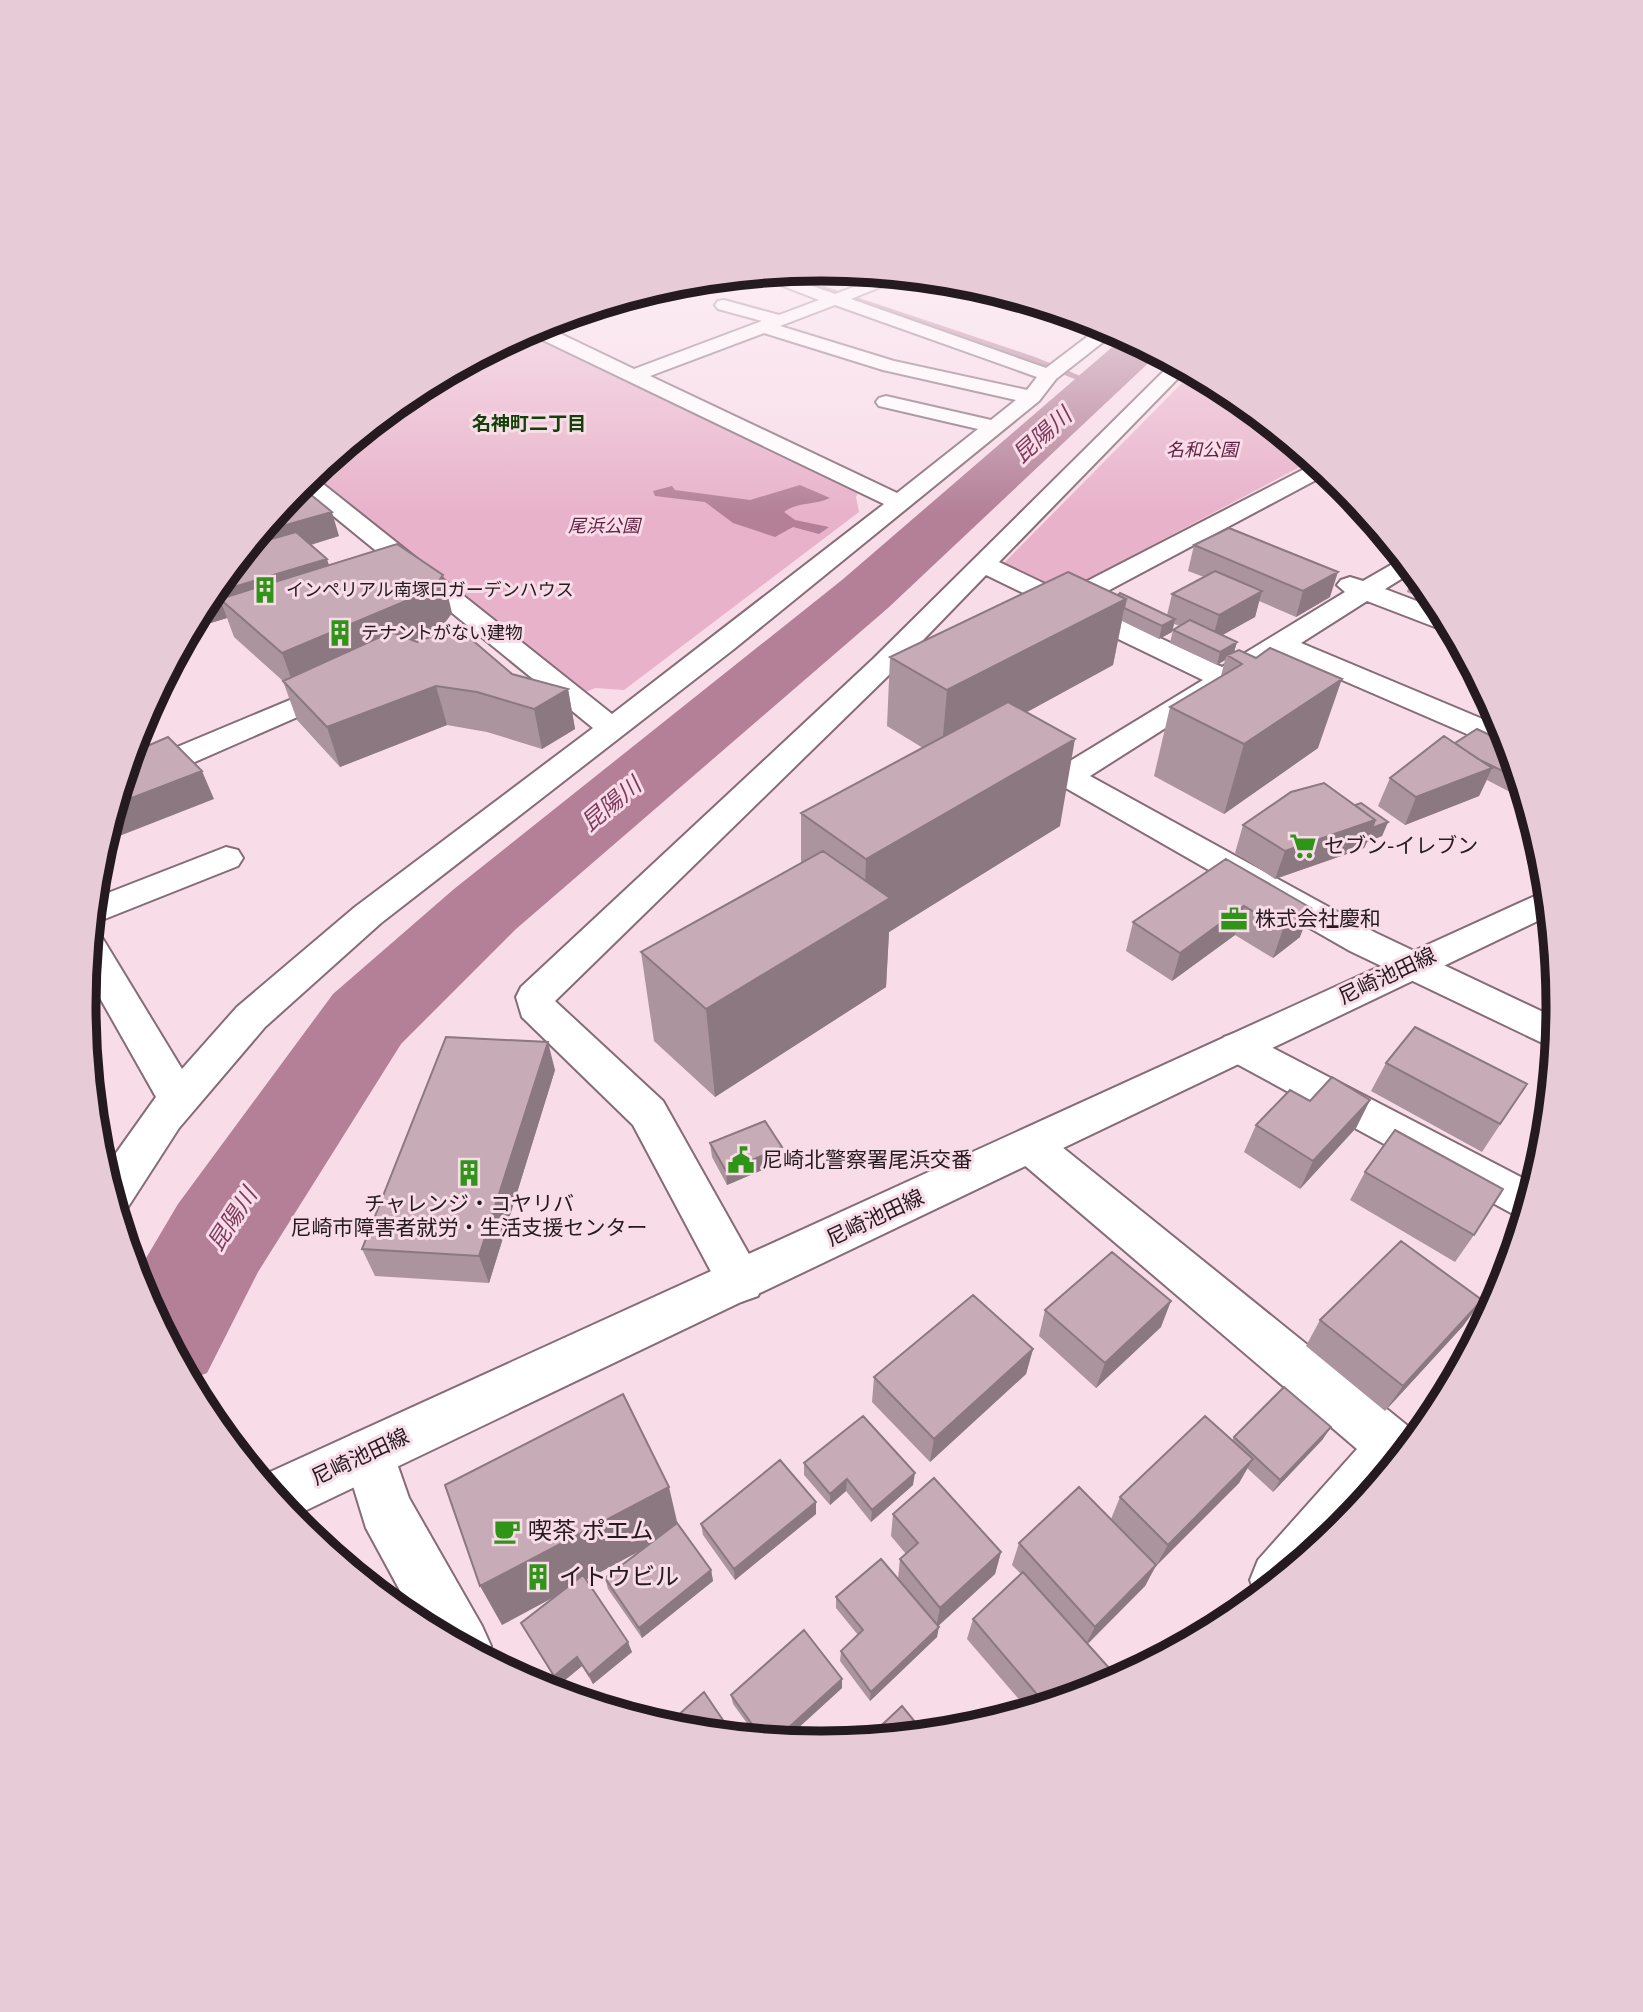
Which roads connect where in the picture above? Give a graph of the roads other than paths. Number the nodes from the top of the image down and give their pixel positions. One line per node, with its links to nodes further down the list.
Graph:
1 (765, 327): 7 (street)
2 (781, 327): 8 (street)
3 (917, 327): 8 (street)
4 (548, 335): 7 (street)
5 (1101, 337): 8 (street)
6 (1173, 372): 16 (street)
7 (636, 375): 13 (street)
8 (1048, 378): 10 (street)
9 (886, 402): 10 (street)
10 (995, 426): 13 (street)
11 (1313, 473): 14 (street)
12 (313, 489): 25 (street)
13 (900, 503): 25 (street)
14 (1206, 530): 15 (street); 20 (street)
15 (1230, 539)
16 (982, 564): 20 (street); 39 (street)
17 (1400, 569): 19 (street)
18 (1329, 577): 19 (street)
19 (1366, 591): 21 (street); 22 (street)
20 (1065, 603): 24 (street)
21 (1434, 617)
22 (1281, 644): 24 (street); 26 (street)
23 (370, 675): 27 (street)
24 (1224, 680): 32 (street)
25 (614, 729): 35 (street)
26 (1495, 735)
27 (134, 777)
28 (226, 858): 30 (street)
29 (1540, 905): 32 (street, 尼崎池田線)
30 (102, 908)
31 (98, 961): 35 (street)
32 (1412, 964): 33 (street); 34 (street, 尼崎池田線)
33 (1546, 1030)
34 (1238, 1047): 36 (street, 尼崎池田線); 38 (street)
35 (179, 1100): 37 (street)
36 (1031, 1146): 39 (street, 尼崎池田線); 40 (street)
37 (119, 1184)
38 (1521, 1198)
39 (741, 1281): 41 (street, 尼崎池田線)
40 (1396, 1449)
41 (369, 1453): 42 (street, 尼崎池田線); 43 (street)
42 (284, 1493)
43 (453, 1630)

